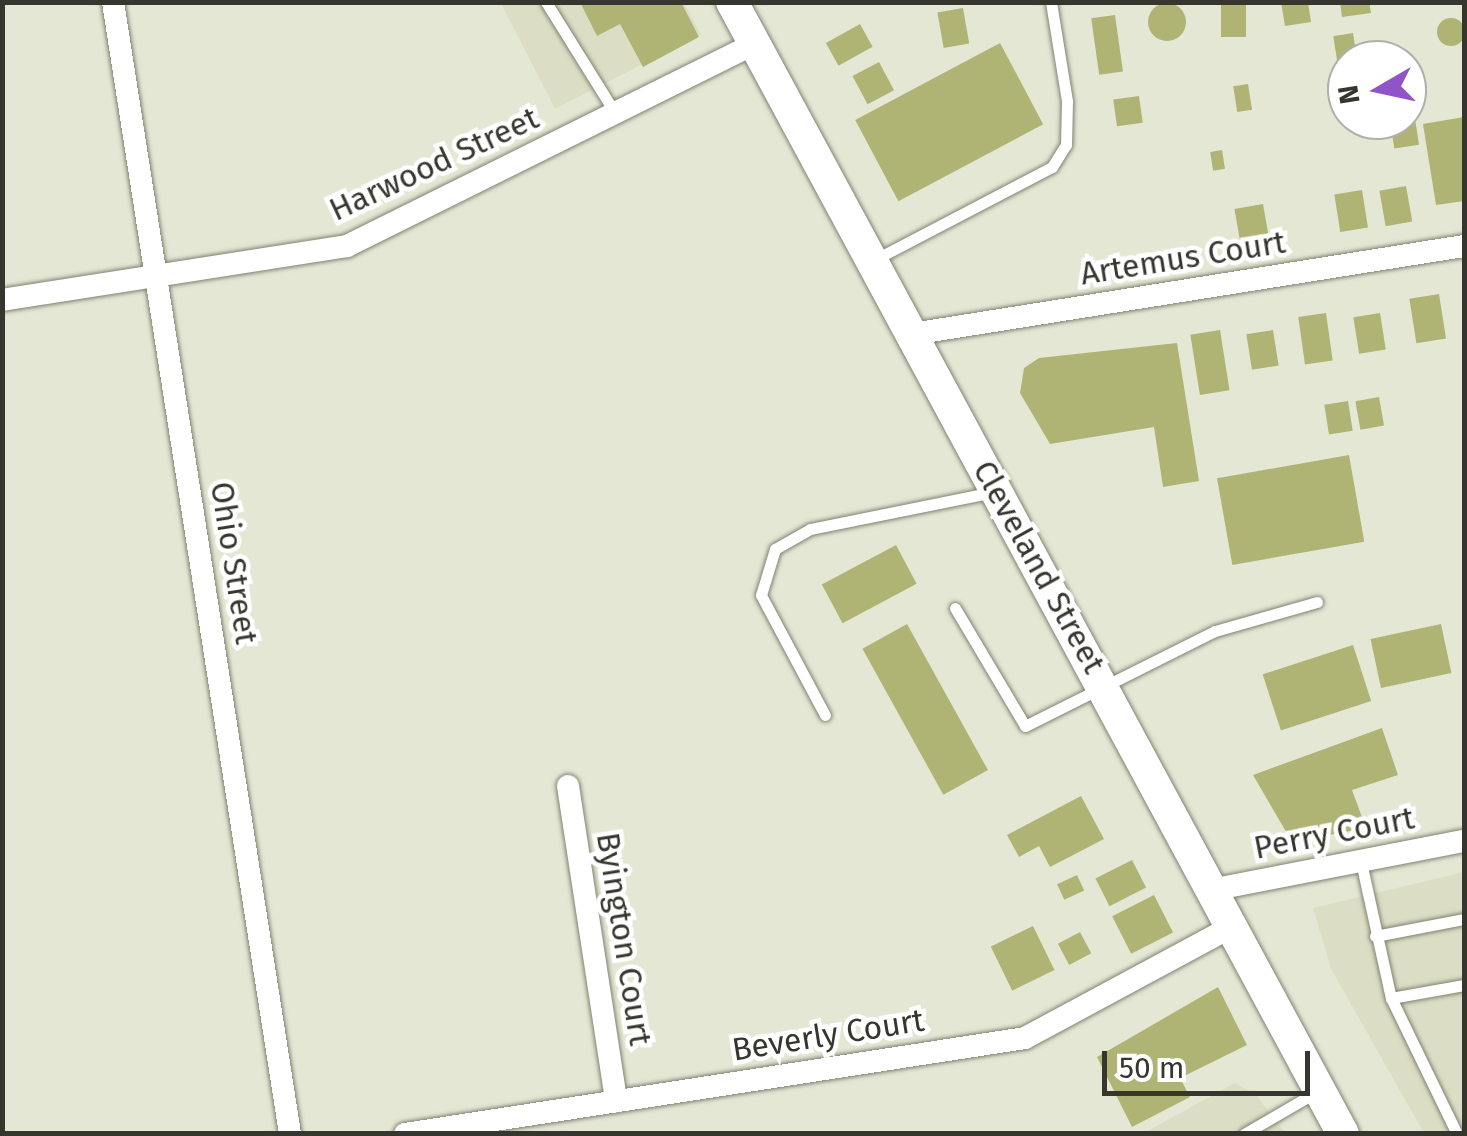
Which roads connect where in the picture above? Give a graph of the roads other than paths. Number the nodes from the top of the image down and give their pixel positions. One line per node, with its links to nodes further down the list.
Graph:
1 (113, 2): 9 (street, Ohio Street)
2 (546, 2): 6 (lane)
3 (1051, 2): 8 (lane)
4 (736, 3): 5 (main road, Cleveland Street)
5 (754, 44): 6 (street, Harwood Street); 8 (main road, Cleveland Street)
6 (615, 113): 9 (street, Harwood Street)
7 (1464, 246): 11 (street, Artemus Court)
8 (874, 260): 11 (main road, Cleveland Street)
9 (156, 276): 10 (street, Harwood Street); 28 (street, Ohio Street)
10 (2, 300)
11 (912, 334): 12 (main road, Cleveland Street)
12 (998, 491): 15 (main road, Cleveland Street); 16 (lane)
13 (1317, 602): 15 (lane)
14 (955, 608): 15 (lane)
15 (1106, 689): 20 (main road, Cleveland Street)
16 (825, 715)
17 (568, 786): 27 (street, Byington Court)
18 (1464, 841): 19 (street, Perry Court)
19 (1361, 862): 20 (street, Perry Court); 23 (lane)
20 (1216, 890): 22 (main road, Cleveland Street)
21 (1464, 919): 23 (lane)
22 (1234, 925): 26 (main road, Cleveland Street); 27 (street, Beverly Court)
23 (1375, 936): 25 (lane)
24 (1464, 985): 25 (lane)
25 (1391, 998): 32 (lane)
26 (1320, 1090): 30 (lane); 31 (main road, Cleveland Street)
27 (616, 1101): 29 (street, Beverly Court)
28 (290, 1134)
29 (405, 1134)
30 (1244, 1134)
31 (1343, 1134)
32 (1458, 1134)

